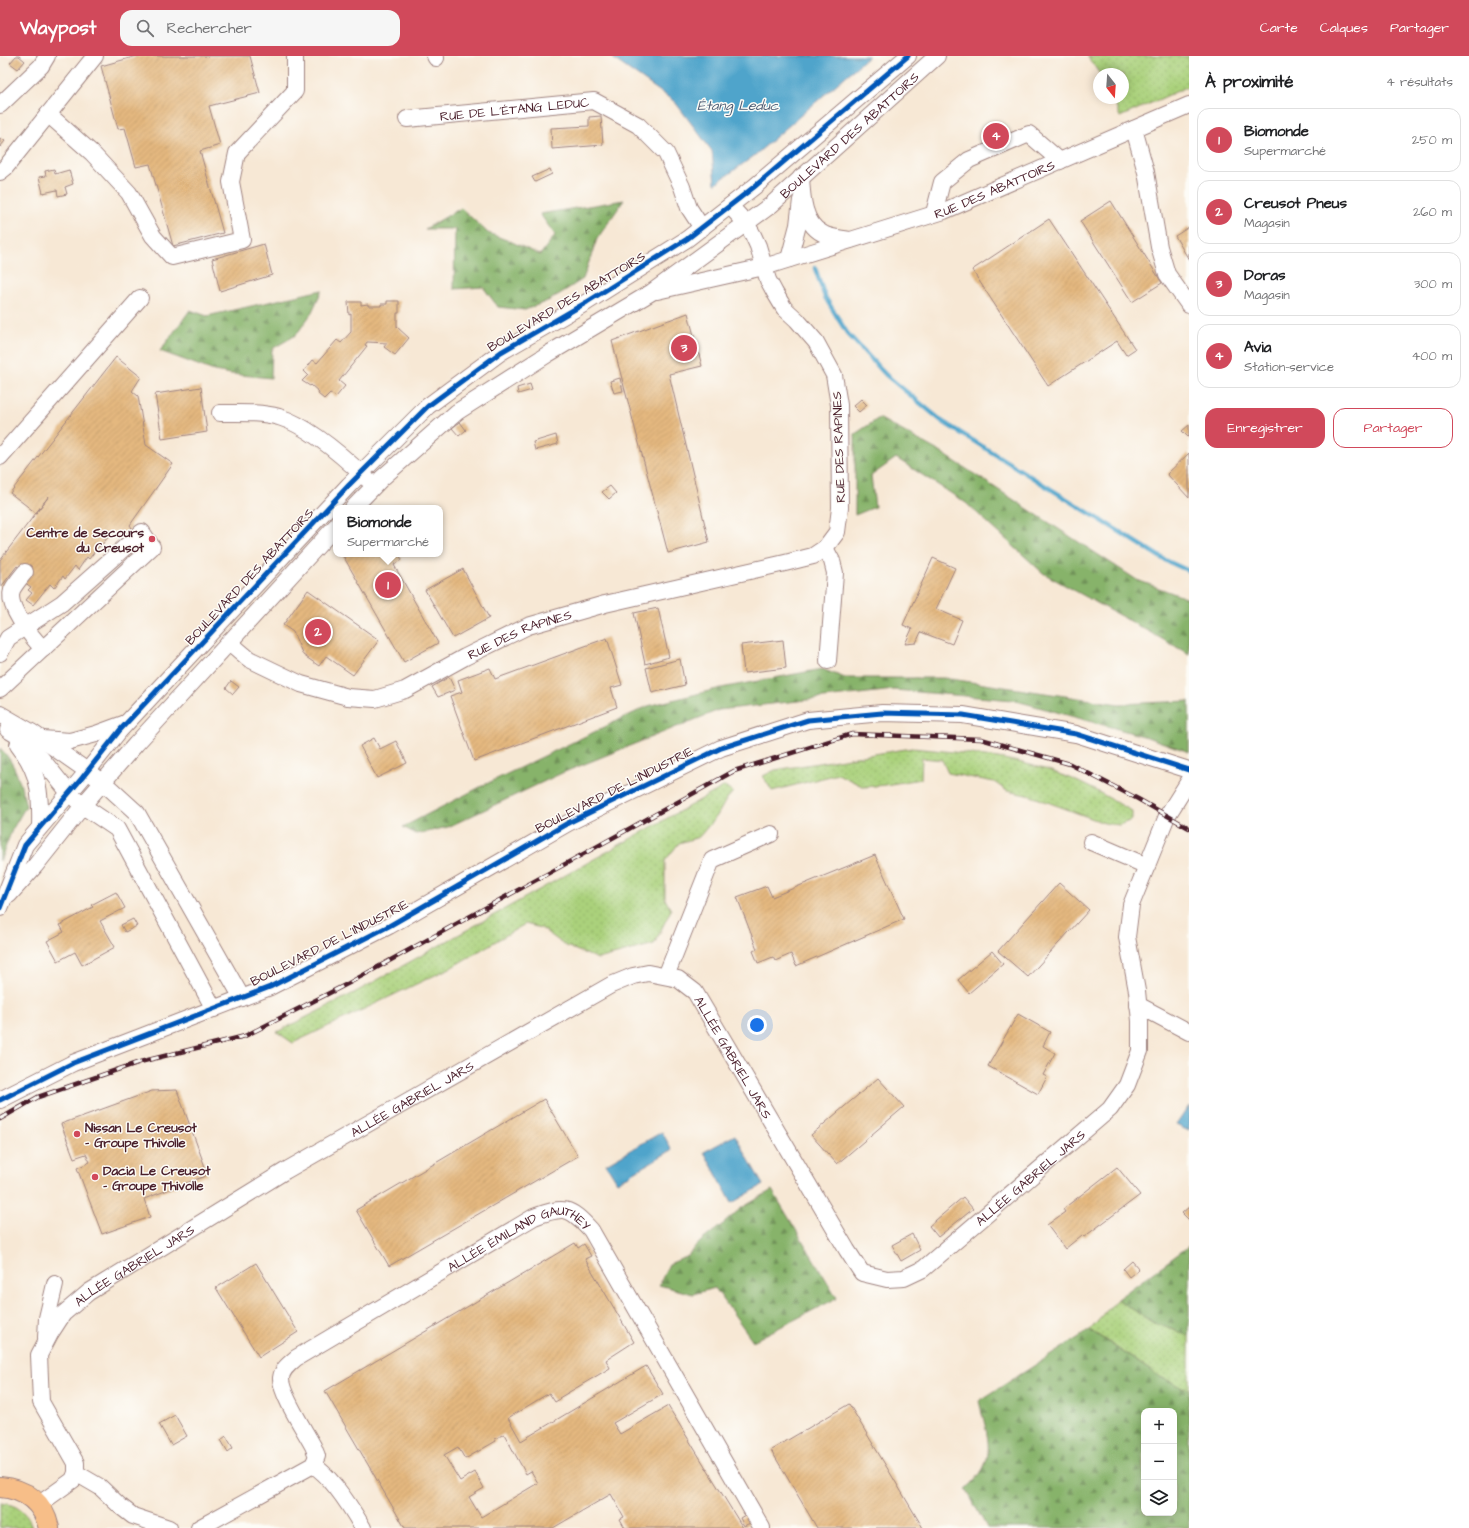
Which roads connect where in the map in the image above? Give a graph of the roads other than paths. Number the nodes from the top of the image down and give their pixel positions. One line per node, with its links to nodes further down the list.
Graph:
1 (47, 56): 6 (street)
2 (94, 56): 8 (street)
3 (295, 56): 8 (street)
4 (908, 56): 15 (street, BOULEVARD DES ABATTOIRS)
5 (937, 56): 13 (street, BOULEVARD DES ABATTOIRS)
6 (0, 105)
7 (1189, 105): 10 (street, RUE DES ABATTOIRS)
8 (48, 114): 12 (street)
9 (407, 119): 18 (street, RUE DE L'ÉTANG LEDUC)
10 (1134, 129): 11 (street, RUE DES ABATTOIRS); 24 (street)
11 (1060, 161): 16 (street, RUE DES ABATTOIRS); 16 (street)
12 (3, 170)
13 (801, 177): 14 (street, RUE DES ABATTOIRS); 17 (street, BOULEVARD DES ABATTOIRS)
14 (802, 197): 19 (street, RUE DES ABATTOIRS); 20 (street, RUE DES ABATTOIRS)
15 (730, 206): 17 (street, RUE DES RAPINES); 18 (street, BOULEVARD DES ABATTOIRS)
16 (934, 214): 19 (street, RUE DES ABATTOIRS)
17 (746, 223): 21 (street, RUE DES RAPINES); 22 (street, BOULEVARD DES ABATTOIRS)
18 (702, 228): 27 (street, BOULEVARD DES ABATTOIRS)
19 (851, 240): 20 (street, RUE DES ABATTOIRS)
20 (789, 259): 21 (street, RUE DES ABATTOIRS)
21 (764, 267): 22 (street, RUE DES ABATTOIRS); 31 (street, RUE DES RAPINES)
22 (652, 292): 28 (street, BOULEVARD DES ABATTOIRS)
23 (140, 298): 26 (street)
24 (1189, 305)
25 (220, 413): 27 (street)
26 (0, 457)
27 (361, 473): 28 (street); 40 (street, BOULEVARD DES ABATTOIRS)
28 (374, 486): 29 (street, BOULEVARD DES ABATTOIRS)
29 (356, 505)
30 (333, 529): 34 (street, BOULEVARD DES ABATTOIRS)
31 (825, 548): 34 (street, RUE DES RAPINES); 37 (street)
32 (25, 572): 33 (street)
33 (24, 627): 35 (street); 35 (street); 36 (street)
34 (229, 642): 45 (street, BOULEVARD DES ABATTOIRS)
35 (43, 649): 38 (street)
36 (0, 652)
37 (828, 661)
38 (0, 689)
39 (1, 722): 41 (street); 46 (street); 48 (street)
40 (127, 722): 41 (street); 43 (street, BOULEVARD DES ABATTOIRS)
41 (42, 739): 43 (street)
42 (1189, 770): 54 (street, BOULEVARD DE L'INDUSTRIE)
43 (87, 772): 45 (street); 46 (street, BOULEVARD DES ABATTOIRS)
44 (1189, 781): 51 (street, ALLÉE GABRIEL JARS)
45 (103, 782): 47 (street, BOULEVARD DES ABATTOIRS); 54 (street)
46 (69, 793): 47 (street); 48 (street, BOULEVARD DES ABATTOIRS)
47 (83, 806): 52 (street, BOULEVARD DES ABATTOIRS); 56 (street)
48 (40, 827): 52 (street, BOULEVARD DES ABATTOIRS)
49 (771, 834): 53 (street)
50 (1091, 842): 51 (street)
51 (1147, 866): 55 (street, ALLÉE GABRIEL JARS)
52 (1, 905)
53 (666, 976): 55 (street, ALLÉE GABRIEL JARS); 60 (street, ALLÉE GABRIEL JARS)
54 (242, 998): 56 (street, BOULEVARD DE L'INDUSTRIE)
55 (1138, 1005): 57 (street)
56 (214, 1009): 58 (street, BOULEVARD DE L'INDUSTRIE)
57 (1189, 1032)
58 (0, 1100)
59 (55, 1284): 60 (street)
60 (46, 1342): 62 (street, ALLÉE GABRIEL JARS)
61 (313, 1465): 67 (street); 68 (street); 69 (street, ALLÉE ÉMILAND GAUTHEY)
62 (76, 1473): 64 (street); 66 (street)
63 (1, 1486): 64 (main road)
64 (38, 1505): 65 (main road)
65 (49, 1528)
66 (169, 1528)
67 (199, 1528)
68 (363, 1528)
69 (762, 1528)

